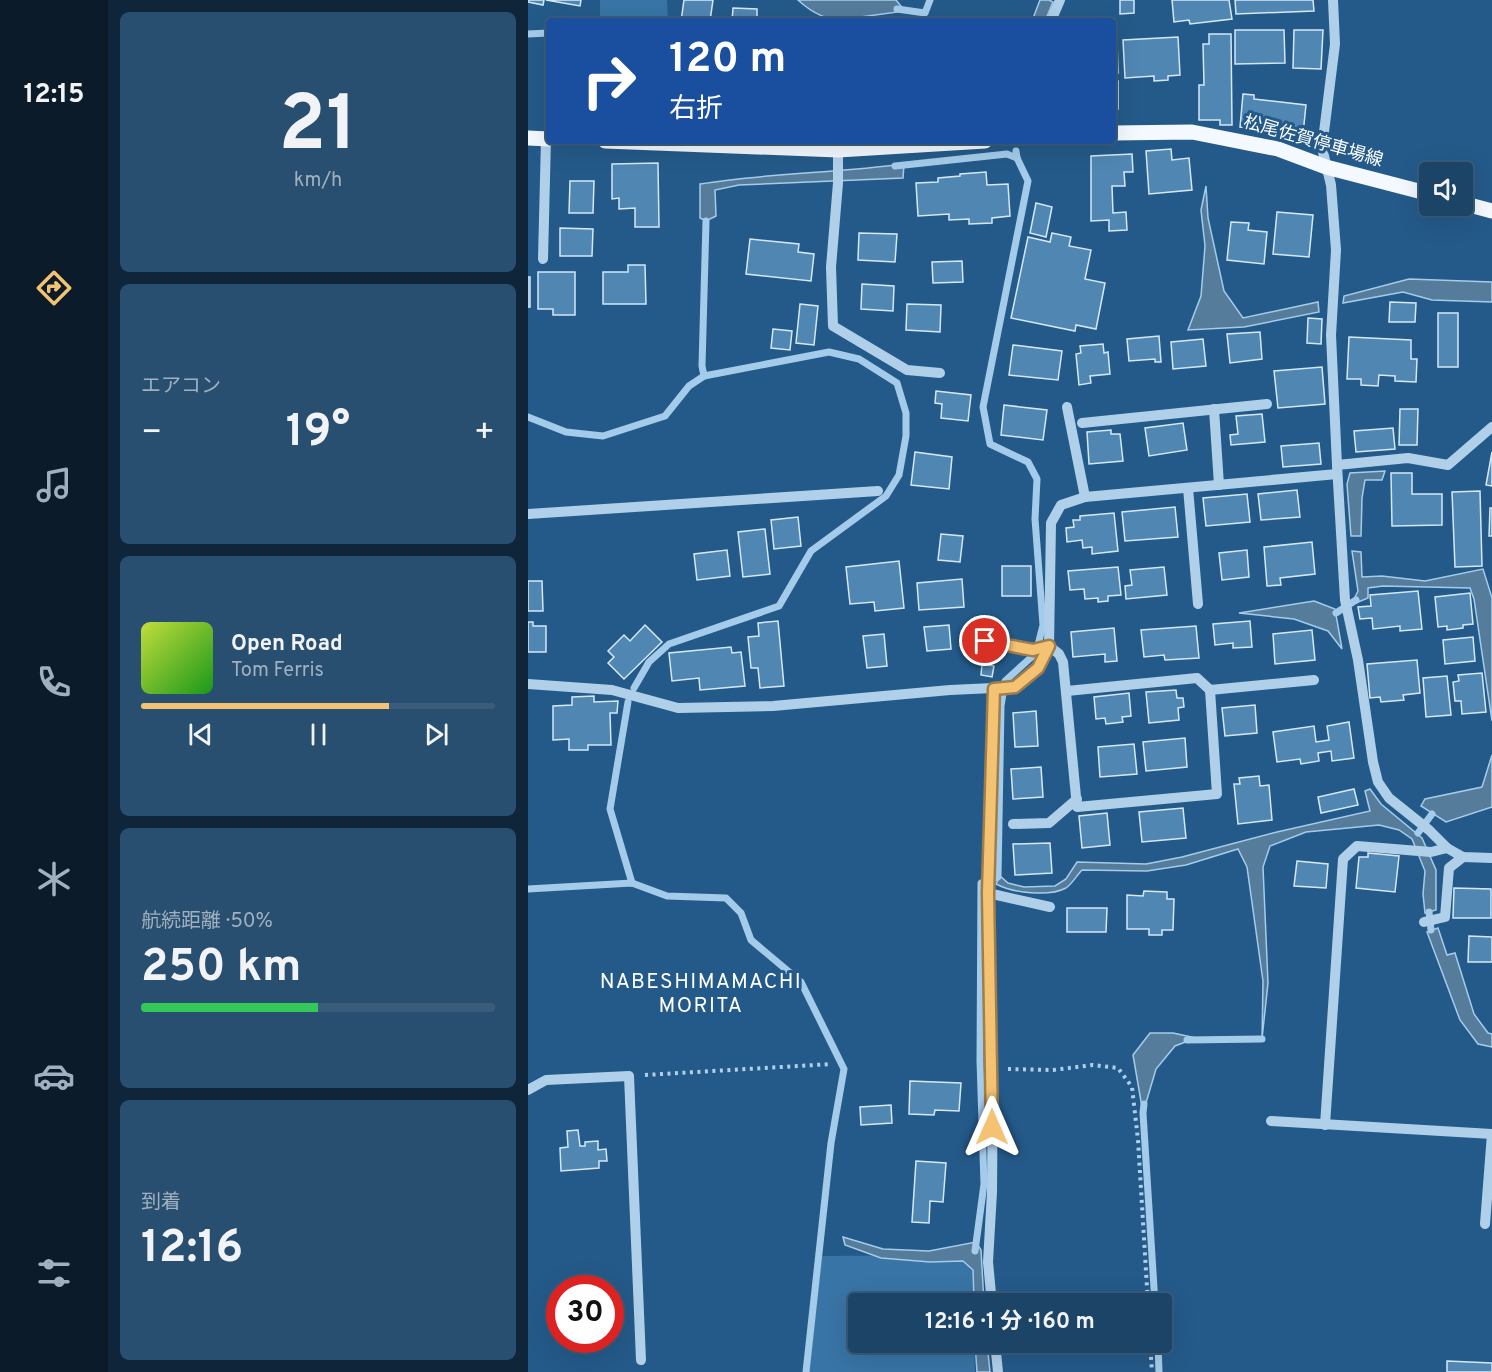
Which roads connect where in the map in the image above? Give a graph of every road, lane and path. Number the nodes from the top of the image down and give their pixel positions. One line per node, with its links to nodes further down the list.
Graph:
1 (1060, 0): 3 (street)
2 (1333, 0): 11 (street)
3 (1052, 18)
4 (1116, 134): 11 (main road, 松尾佐賀停車場線)
5 (528, 138): 6 (main road)
6 (546, 139)
7 (547, 144): 15 (street)
8 (683, 144): 10 (main road)
9 (936, 144): 10 (main road)
10 (838, 150): 16 (street)
11 (1326, 167): 12 (main road, 松尾佐賀停車場線); 22 (street)
12 (1419, 191)
13 (1473, 206): 14 (main road)
14 (1492, 211)
15 (543, 259)
16 (940, 373)
17 (1267, 404): 19 (street)
18 (1067, 407): 26 (street)
19 (1214, 409): 20 (street); 23 (street)
20 (1082, 423)
21 (1492, 427): 22 (street)
22 (1337, 469): 23 (street); 38 (street)
23 (1220, 485): 24 (street)
24 (1188, 488): 26 (street); 28 (street)
25 (878, 491): 27 (street)
26 (1085, 497): 30 (street)
27 (528, 514)
28 (1198, 604)
29 (982, 620): 30 (street)
30 (1049, 646): 33 (street); 35 (street)
31 (1314, 680): 34 (street)
32 (528, 684): 33 (street)
33 (994, 689): 41 (street)
34 (1210, 690): 35 (street); 36 (street)
35 (1067, 691): 36 (street)
36 (1077, 799): 37 (street)
37 (1013, 824)
38 (1447, 848): 39 (street); 49 (street)
39 (1463, 857): 40 (street); 43 (street)
40 (1492, 858)
41 (988, 890): 42 (street); 45 (street)
42 (1050, 907)
43 (1430, 921)
44 (832, 1064): 46 (path)
45 (993, 1068): 52 (street); 53 (path)
46 (629, 1076): 47 (street); 56 (street)
47 (528, 1090)
48 (1271, 1121): 49 (street)
49 (1325, 1125): 50 (street)
50 (1492, 1134): 51 (street)
51 (1485, 1224)
52 (991, 1293)
53 (1147, 1293)
54 (996, 1353): 57 (street)
55 (1151, 1353): 58 (path)
56 (641, 1360)
57 (998, 1372)
58 (1152, 1372)

